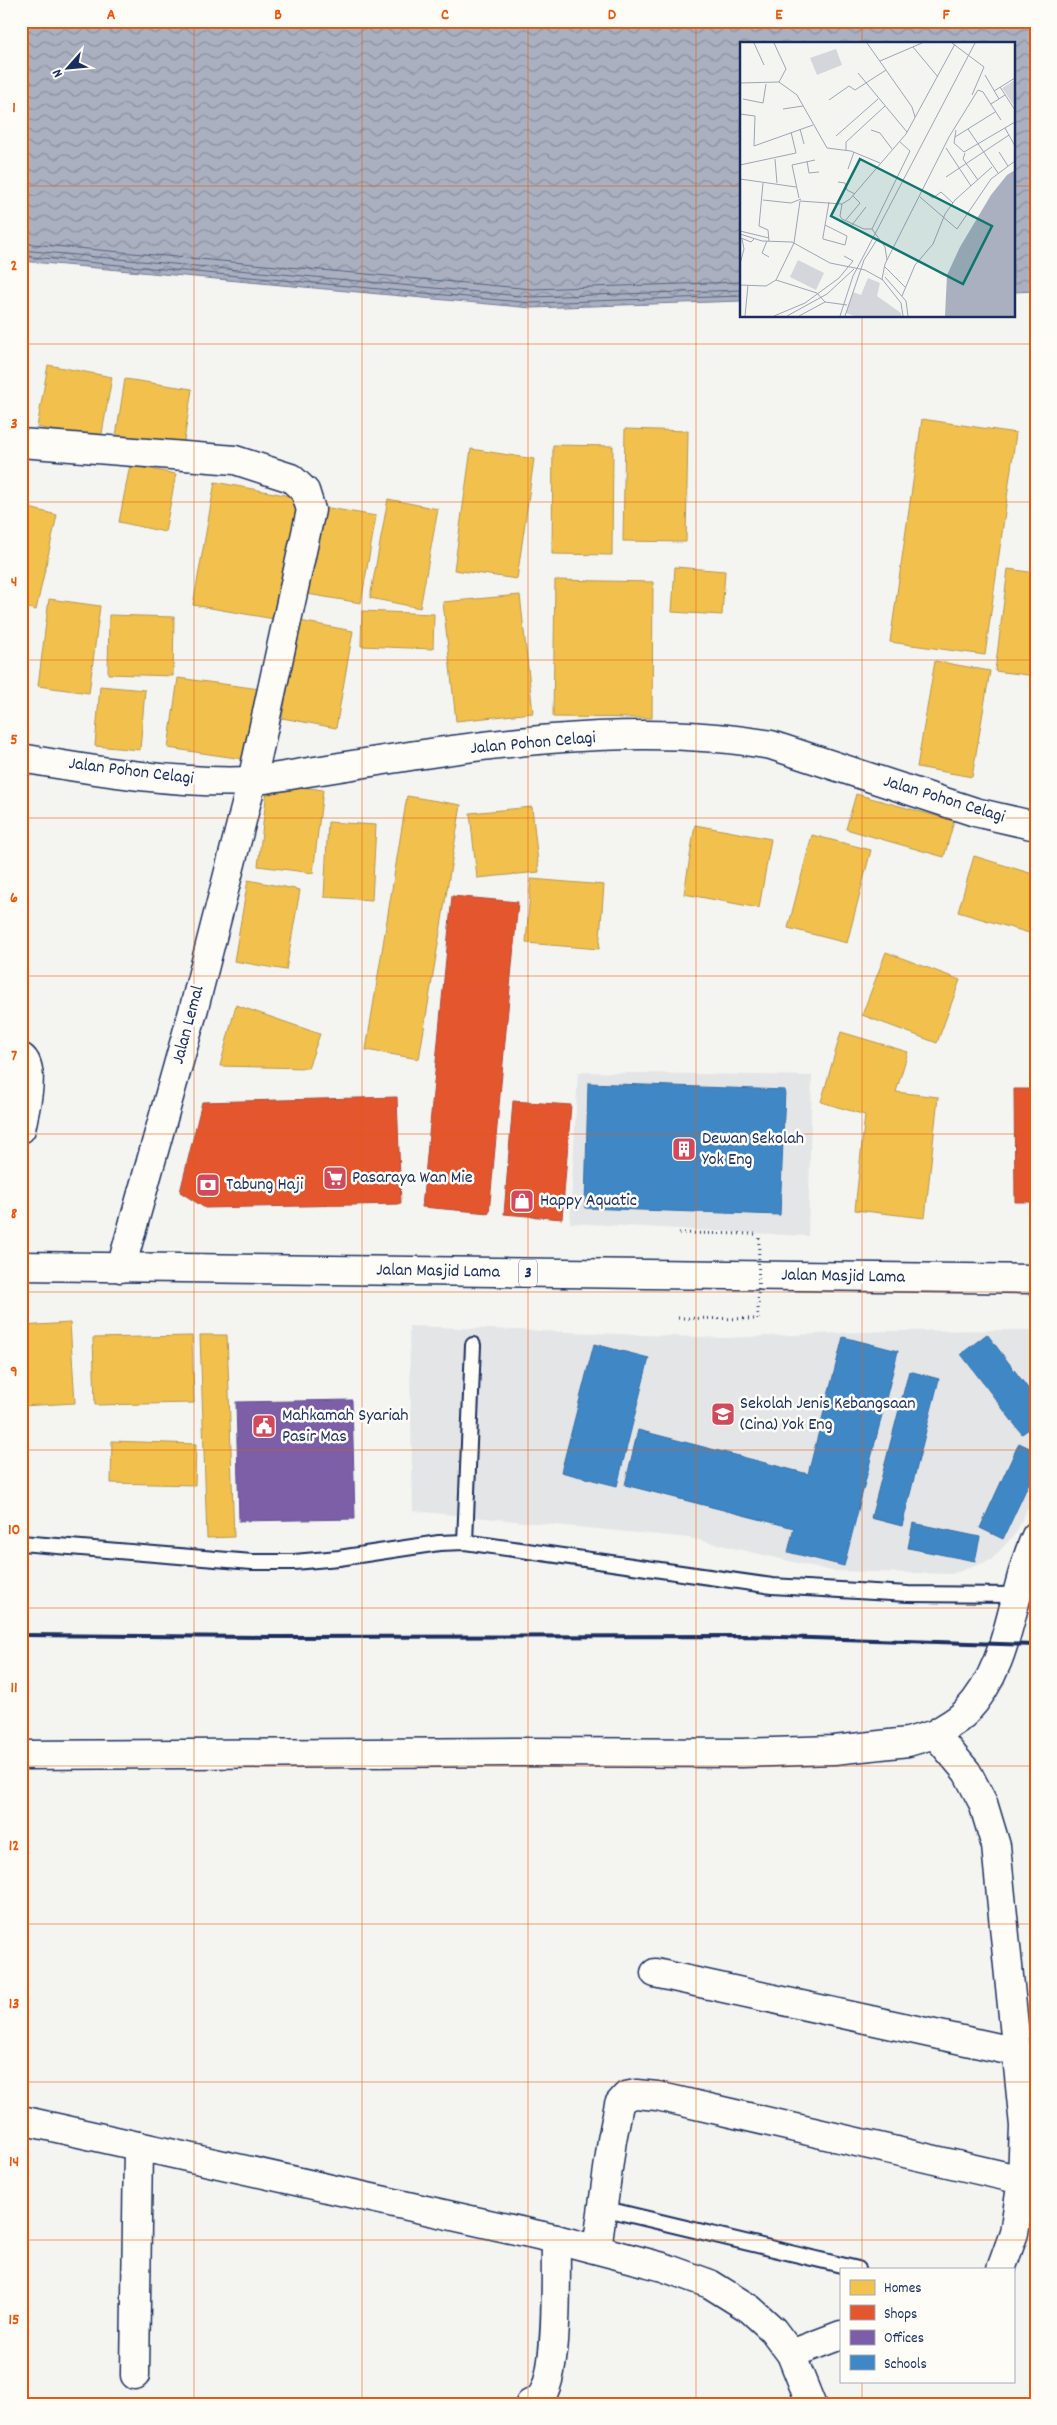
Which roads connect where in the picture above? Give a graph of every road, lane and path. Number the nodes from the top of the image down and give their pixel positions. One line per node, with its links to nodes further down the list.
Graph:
1 (21, 443): 3 (main road, Jalan Lemal)
2 (21, 758): 3 (main road, Jalan Pohon Celagi)
3 (252, 781): 4 (main road, Jalan Pohon Celagi); 9 (main road, Jalan Lemal)
4 (1036, 826)
5 (21, 1057): 6 (main road)
6 (21, 1129)
7 (679, 1233): 11 (path, bridge)
8 (21, 1266): 9 (main road, Jalan Masjid Lama / 3)
9 (121, 1268): 10 (main road, Jalan Masjid Lama / 3)
10 (1036, 1279)
11 (678, 1318)
12 (473, 1345): 14 (lane)
13 (1036, 1536): 16 (main road)
14 (465, 1542): 15 (lane); 16 (lane)
15 (21, 1543)
16 (1024, 1584): 17 (main road)
17 (935, 1734): 18 (main road); 20 (main road)
18 (21, 1755)
19 (655, 1973): 20 (main road)
20 (1017, 2052): 23 (main road)
21 (21, 2120): 22 (main road)
22 (138, 2146): 25 (main road); 31 (main road)
23 (1022, 2180): 24 (main road); 28 (main road)
24 (602, 2208): 26 (main road); 27 (lane)
25 (556, 2239): 26 (main road); 32 (main road)
26 (597, 2249): 30 (main road)
27 (854, 2268)
28 (1001, 2268)
29 (840, 2335): 30 (main road)
30 (791, 2354): 33 (main road)
31 (135, 2375)
32 (530, 2404)
33 (812, 2404)

